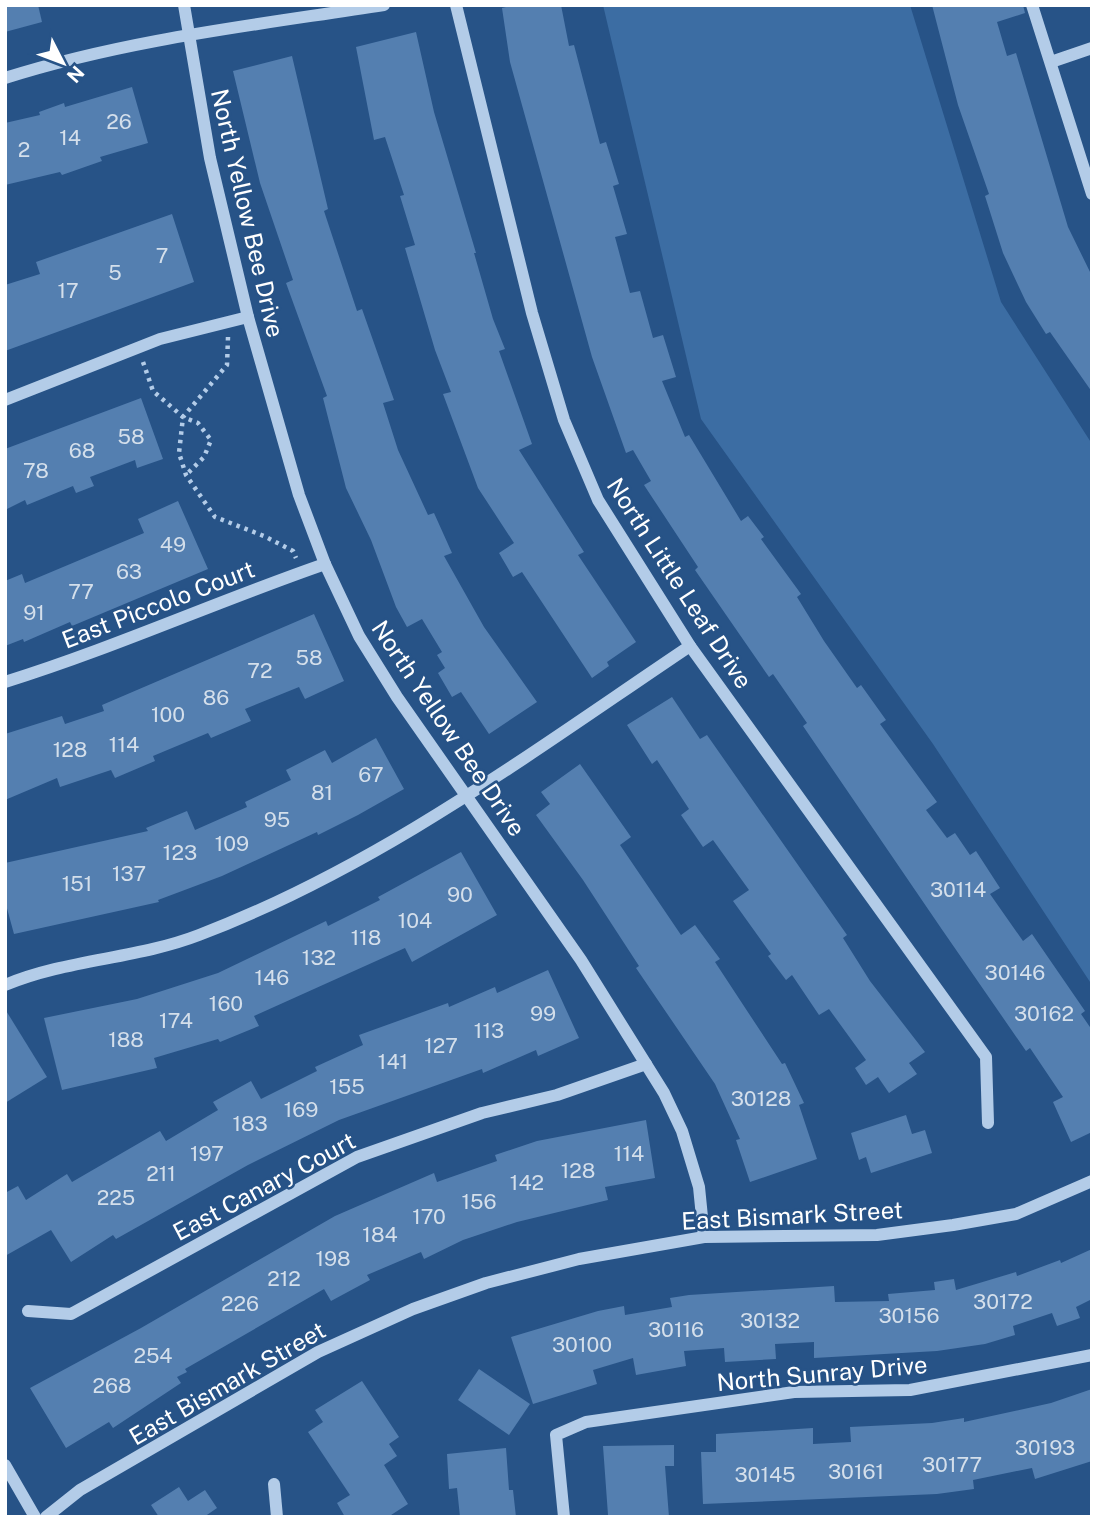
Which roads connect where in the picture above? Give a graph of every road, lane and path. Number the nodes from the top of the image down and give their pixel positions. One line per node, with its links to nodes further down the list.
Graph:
1 (184, 5): 5 (street, North Yellow Bee Drive)
2 (384, 5): 5 (street)
3 (456, 5): 18 (street, North Little Leaf Drive)
4 (1032, 5): 7 (street)
5 (188, 35): 8 (street); 10 (street, North Yellow Bee Drive)
6 (1092, 48): 7 (street)
7 (1051, 62): 9 (street)
8 (5, 78)
9 (1092, 194)
10 (248, 317): 11 (street); 16 (street, North Yellow Bee Drive)
11 (225, 323): 12 (street); 14 (path)
12 (138, 348): 13 (street); 14 (path)
13 (5, 400)
14 (183, 417): 15 (path); 15 (path)
15 (186, 475): 17 (path)
16 (325, 564): 17 (street, East Piccolo Court); 20 (street, North Yellow Bee Drive)
17 (300, 573): 19 (street, East Piccolo Court)
18 (690, 646): 20 (street); 23 (street, North Little Leaf Drive)
19 (5, 681)
20 (468, 795): 21 (street); 22 (street, North Yellow Bee Drive)
21 (5, 985)
22 (646, 1064): 25 (street, North Yellow Bee Drive); 26 (street, East Canary Court)
23 (988, 1122)
24 (1092, 1181): 25 (street, East Bismark Street)
25 (704, 1237): 31 (street, East Bismark Street)
26 (28, 1311)
27 (1092, 1355): 33 (street, North Sunray Drive)
28 (5, 1465): 30 (street)
29 (274, 1484): 32 (street)
30 (36, 1517)
31 (46, 1517)
32 (277, 1517)
33 (565, 1517)

